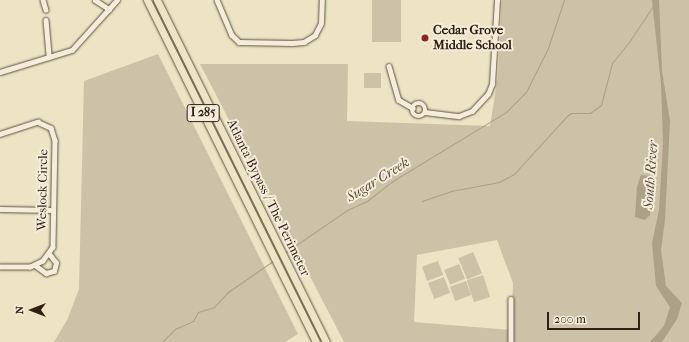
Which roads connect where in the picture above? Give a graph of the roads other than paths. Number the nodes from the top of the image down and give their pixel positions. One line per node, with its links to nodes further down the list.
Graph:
1 (43, 0): 11 (street)
2 (95, 0): 10 (street)
3 (104, 0): 10 (street)
4 (117, 0): 10 (street)
5 (147, 0): 25 (highway, Atlanta Bypass / The Perimeter / I 285)
6 (157, 0): 26 (highway, Atlanta Bypass / The Perimeter / I 285)
7 (217, 0): 8 (street)
8 (322, 0)
9 (497, 0): 17 (street)
10 (110, 8): 13 (street)
11 (46, 10)
12 (46, 20): 13 (street)
13 (49, 57): 15 (street)
14 (389, 66): 16 (street)
15 (0, 72)
16 (413, 108): 17 (street); 17 (street)
17 (426, 112)
18 (0, 134): 20 (street, Weslock Circle)
19 (0, 209): 20 (street)
20 (53, 210): 21 (street, Weslock Circle)
21 (49, 254): 22 (street); 22 (street)
22 (35, 265): 23 (street)
23 (0, 267)
24 (511, 299): 27 (street)
25 (316, 342)
26 (326, 342)
27 (511, 342)

